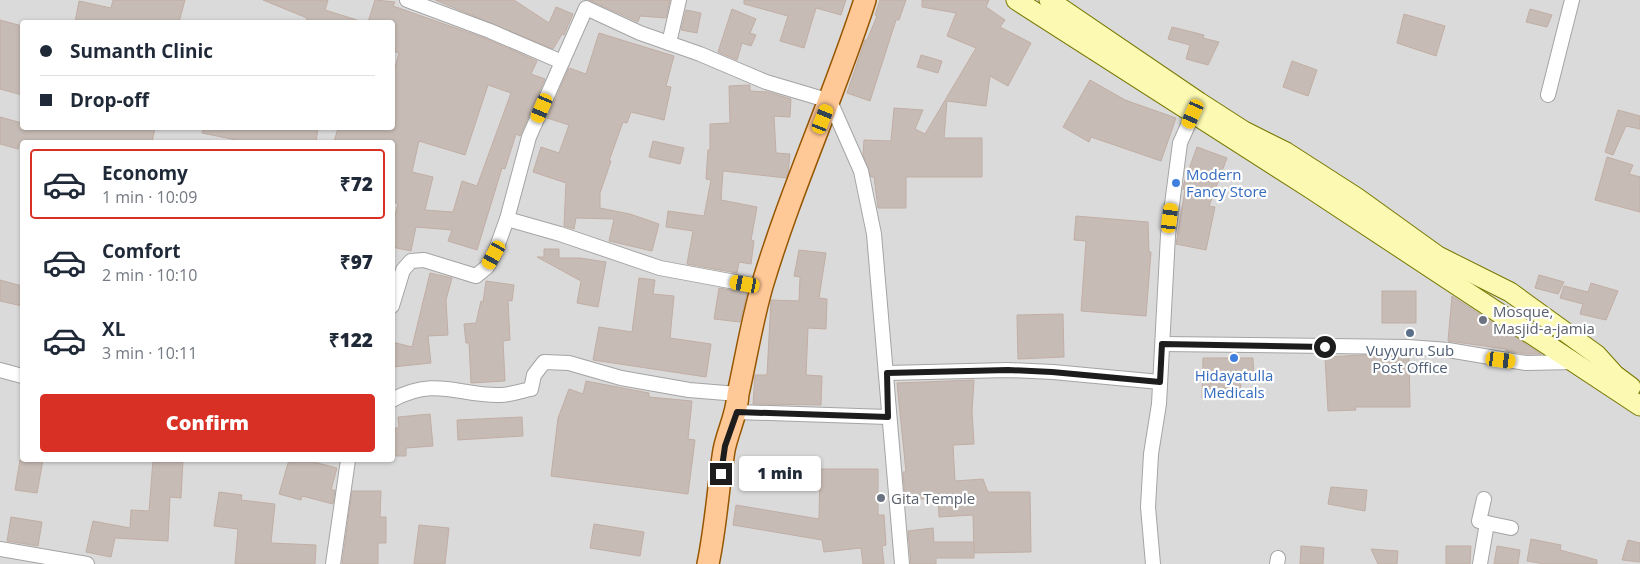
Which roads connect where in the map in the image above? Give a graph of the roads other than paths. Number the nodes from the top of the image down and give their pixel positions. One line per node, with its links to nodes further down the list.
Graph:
1 (407, 0): 9 (street)
2 (679, 0): 8 (street)
3 (865, 0): 11 (main road)
4 (1016, 0): 12 (main road)
5 (1049, 0): 12 (main road)
6 (1572, 0): 10 (street)
7 (582, 4): 8 (street); 9 (street)
8 (669, 43): 11 (street)
9 (562, 62): 13 (street)
10 (1548, 94)
11 (830, 101): 14 (main road); 20 (street)
12 (1196, 108): 16 (street); 17 (main road); 18 (main road)
13 (507, 220): 14 (street); 15 (street)
14 (762, 287): 25 (main road)
15 (395, 296)
16 (1162, 344): 18 (street); 22 (street)
17 (1597, 355): 18 (street); 23 (main road)
18 (1573, 362): 26 (main road)
19 (0, 370): 21 (street)
20 (887, 373): 22 (street); 27 (street)
21 (20, 375)
22 (1160, 382): 37 (street)
23 (1640, 393)
24 (395, 398): 25 (street)
25 (737, 403): 27 (street); 35 (main road)
26 (1640, 406)
27 (888, 417): 36 (street)
28 (348, 462): 34 (street)
29 (1484, 499): 30 (street)
30 (1487, 523): 31 (street); 38 (street)
31 (1510, 528)
32 (0, 549): 33 (street)
33 (87, 564)
34 (333, 564)
35 (708, 564)
36 (902, 564)
37 (1153, 564)
38 (1480, 564)

